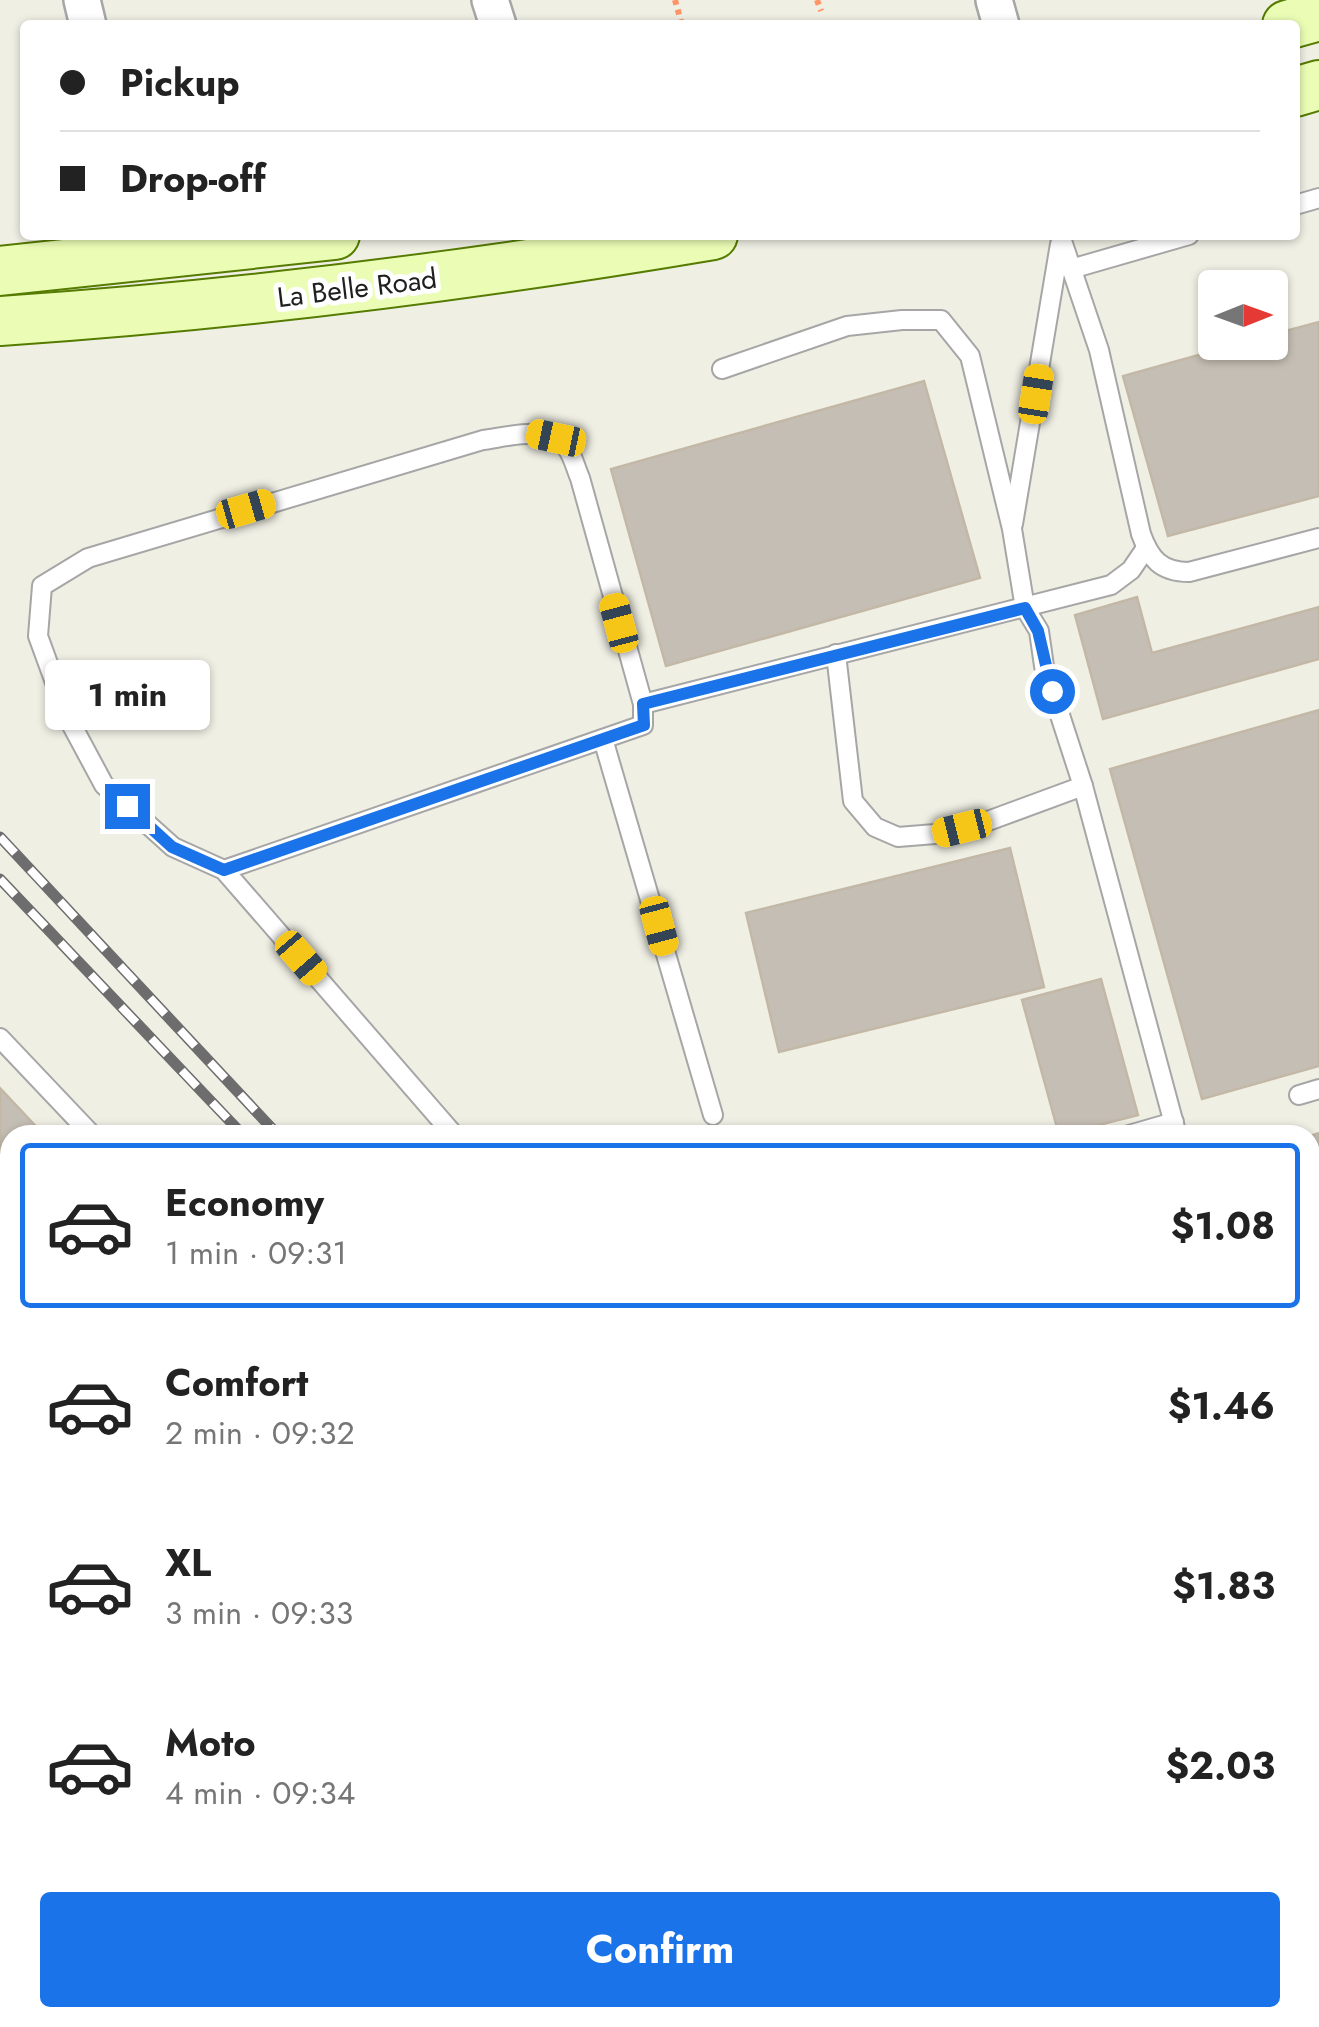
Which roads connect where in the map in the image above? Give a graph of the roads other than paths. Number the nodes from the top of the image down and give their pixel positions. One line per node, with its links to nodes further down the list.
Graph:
1 (288, 240): 7 (main road, La Belle Road)
2 (682, 240): 8 (main road, La Belle Road)
3 (1060, 240): 10 (lane)
4 (1061, 240): 6 (lane)
5 (1172, 240): 6 (lane)
6 (1071, 269): 12 (lane)
7 (0, 271)
8 (0, 322)
9 (722, 369): 10 (lane)
10 (1012, 529): 13 (lane)
11 (1319, 538): 12 (lane)
12 (1146, 548): 13 (lane)
13 (1025, 608): 14 (lane); 17 (lane)
14 (836, 654): 15 (lane); 17 (lane)
15 (643, 704): 16 (lane); 18 (lane)
16 (602, 739): 18 (lane); 22 (lane)
17 (1084, 786): 25 (lane)
18 (224, 870): 24 (lane)
19 (0, 1038): 23 (lane)
20 (1319, 1089): 21 (lane)
21 (1299, 1095)
22 (713, 1115)
23 (83, 1125)
24 (445, 1125)
25 (1175, 1125)

